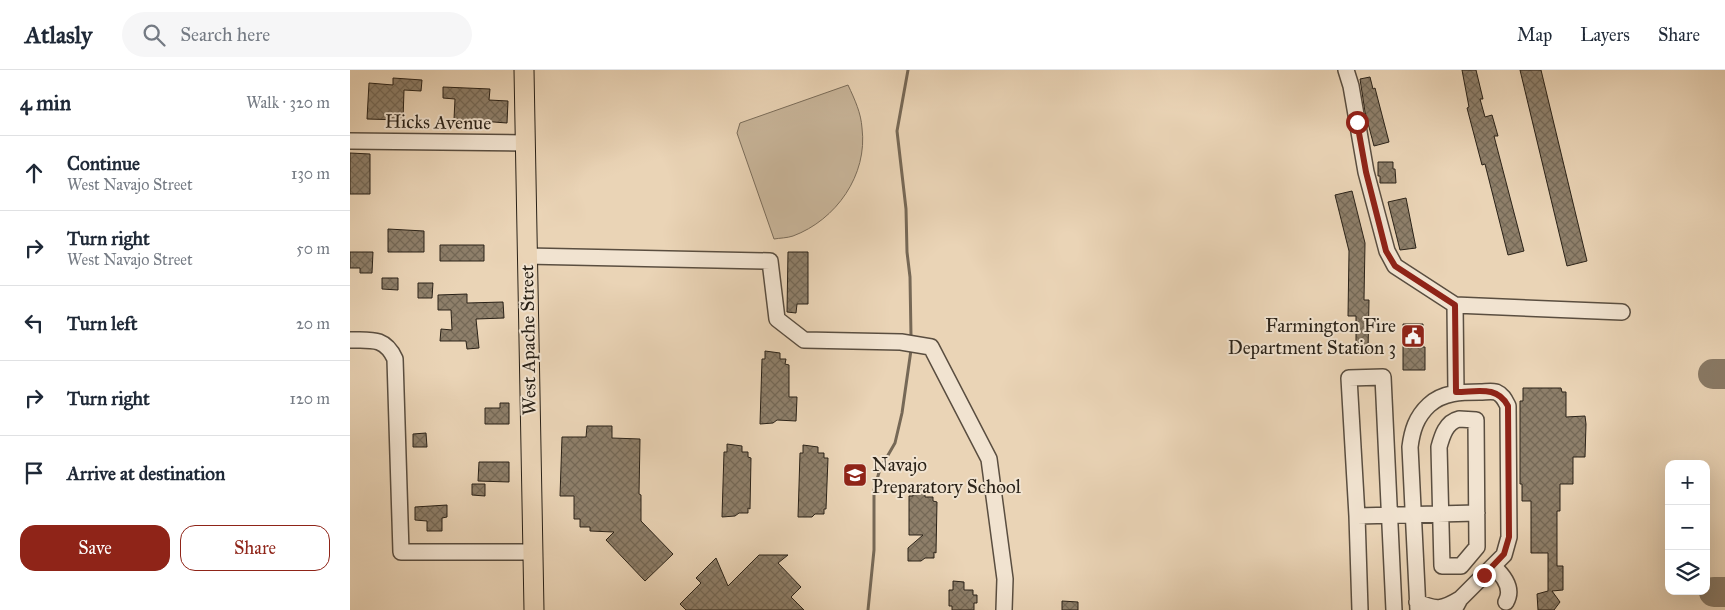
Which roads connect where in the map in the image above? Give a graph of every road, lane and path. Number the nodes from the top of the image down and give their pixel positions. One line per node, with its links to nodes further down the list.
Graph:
1 (524, 70): 4 (main road, West Apache Street)
2 (1346, 70): 6 (street)
3 (350, 141): 4 (street, Hicks Avenue)
4 (525, 143): 5 (main road, West Apache Street)
5 (526, 256): 17 (main road, West Apache Street); 23 (street)
6 (1455, 305): 7 (street); 9 (street)
7 (1622, 312)
8 (350, 340): 17 (street)
9 (1456, 392): 10 (street); 18 (street)
10 (1441, 398): 11 (street); 14 (street)
11 (1453, 421): 12 (street); 13 (street)
12 (1440, 513): 13 (street); 13 (street); 14 (street)
13 (1477, 513)
14 (1413, 514): 15 (street); 21 (street)
15 (1390, 515): 16 (street); 16 (street); 25 (street)
16 (1357, 516): 24 (street)
17 (533, 552): 22 (main road, West Apache Street)
18 (1493, 566): 19 (street); 20 (street)
19 (1506, 602)
20 (1457, 604): 21 (street)
21 (1418, 606)
22 (534, 610)
23 (1004, 610)
24 (1360, 610)
25 (1394, 610)

